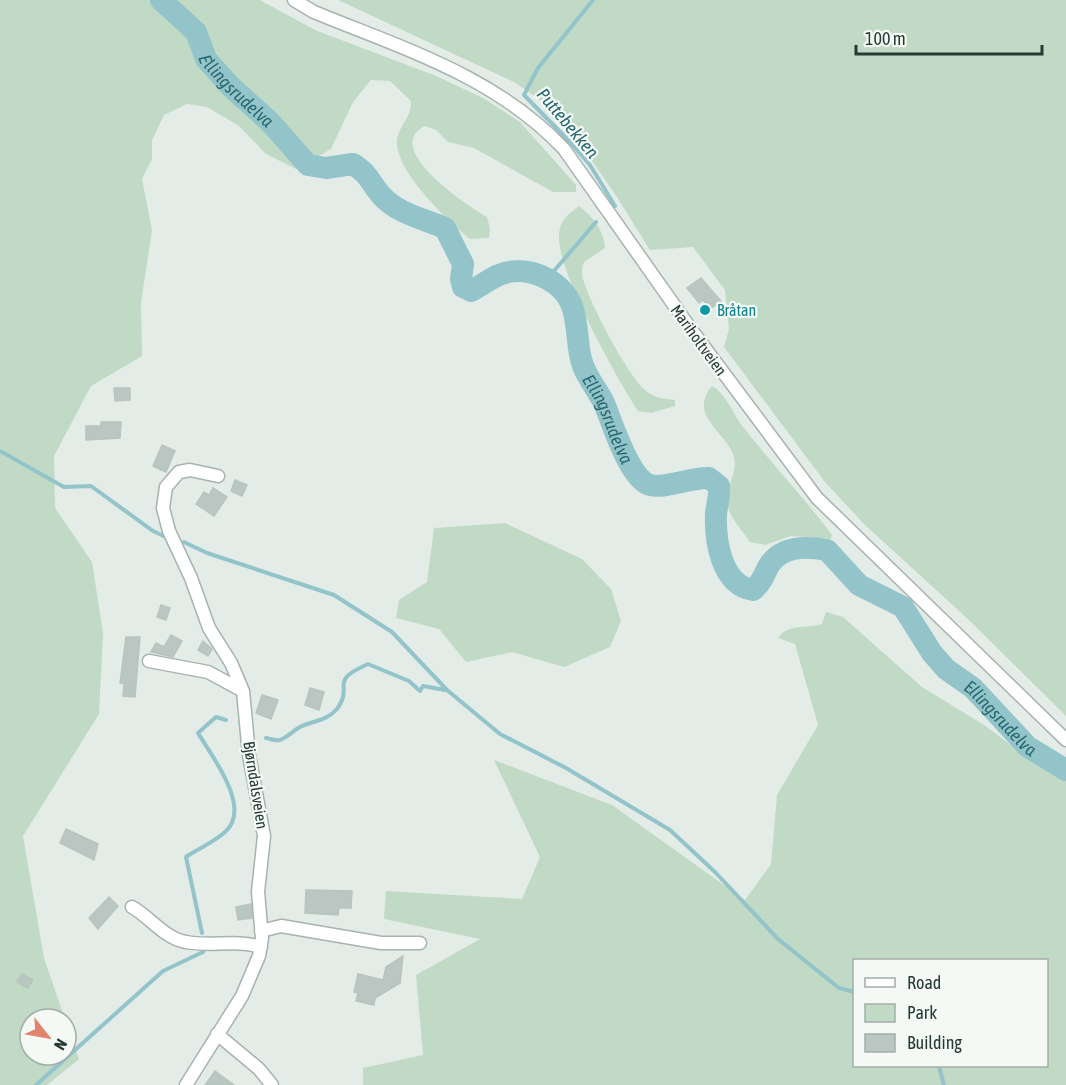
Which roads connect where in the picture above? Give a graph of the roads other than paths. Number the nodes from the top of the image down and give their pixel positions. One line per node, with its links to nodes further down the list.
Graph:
1 (294, 0): 5 (street, Mariholtveien)
2 (218, 476): 4 (street, Bjørndalsveien)
3 (149, 661): 4 (street)
4 (243, 691): 7 (street, Bjørndalsveien)
5 (1066, 740)
6 (132, 907): 9 (street)
7 (261, 931): 8 (street); 9 (street, Bjørndalsveien)
8 (420, 942)
9 (261, 947): 10 (street, Bjørndalsveien)
10 (217, 1034): 11 (street, Bjørndalsveien); 12 (street)
11 (186, 1085)
12 (272, 1085)

